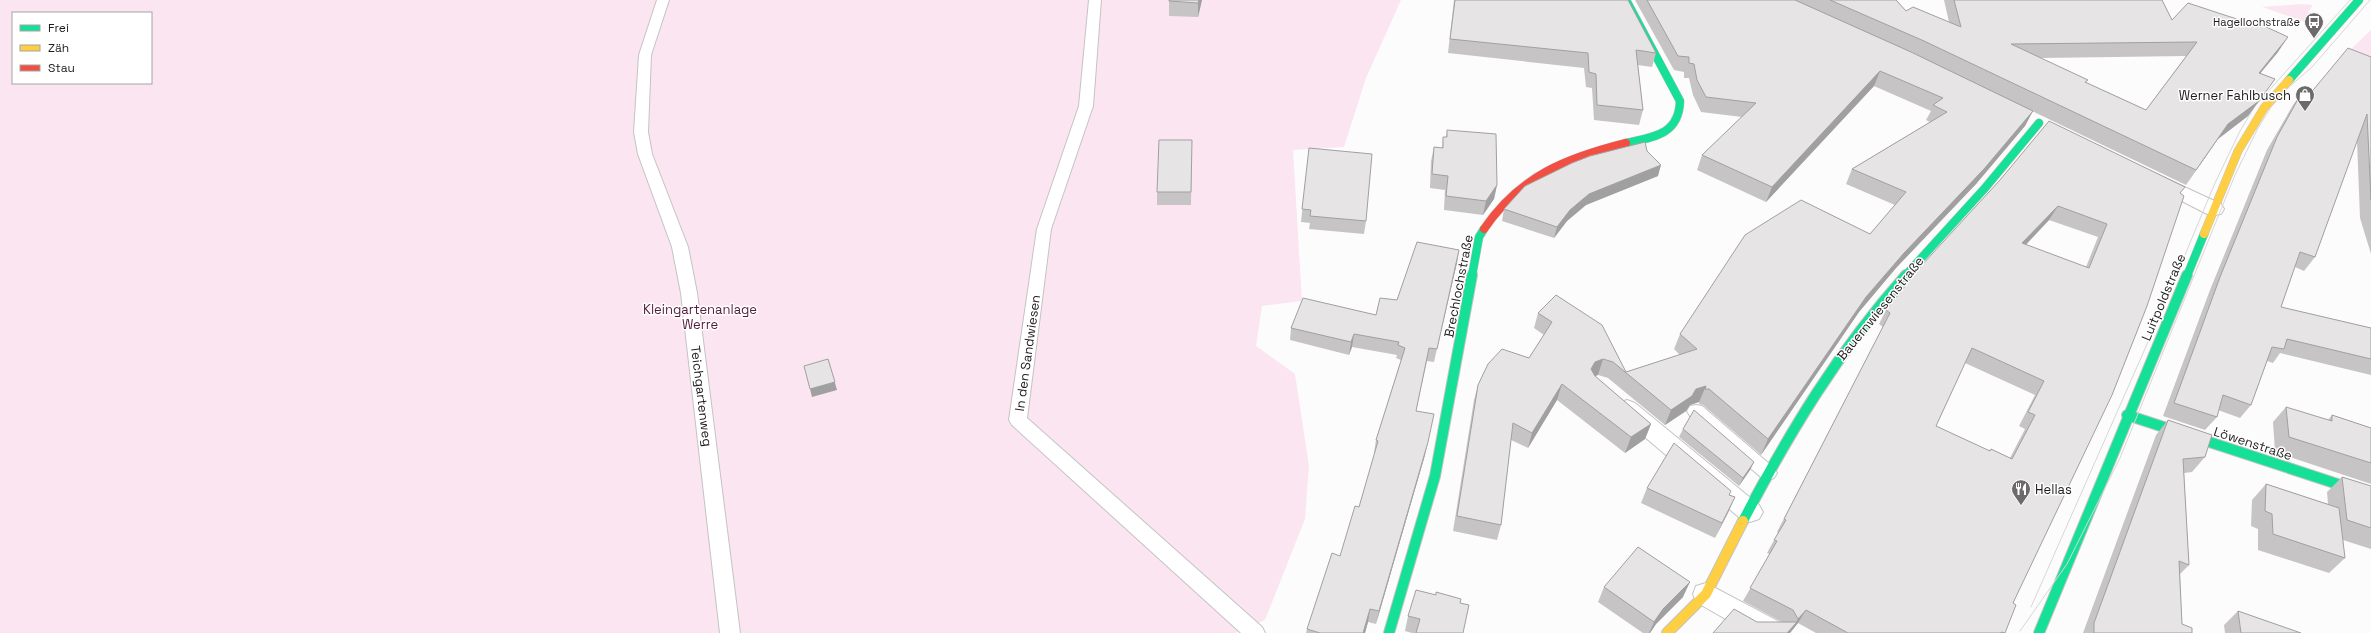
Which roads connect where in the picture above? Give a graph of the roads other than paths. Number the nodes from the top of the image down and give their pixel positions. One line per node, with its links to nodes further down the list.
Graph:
1 (663, 0): 15 (lane, Teichgartenweg)
2 (1095, 0): 16 (lane, In den Sandwiesen)
3 (1626, 0): 17 (street, Brechlochstraße)
4 (2357, 0): 7 (street, Luitpoldstraße)
5 (2039, 123): 11 (street, Bauernwiesenstraße)
6 (2136, 170): 7 (street)
7 (2214, 209): 10 (street, Luitpoldstraße)
8 (1611, 395): 13 (street)
9 (1696, 411): 11 (lane)
10 (2127, 416): 12 (street, Löwenstraße); 20 (street, Luitpoldstraße)
11 (1768, 473): 13 (street, Bauernwiesenstraße)
12 (2371, 494)
13 (1750, 512): 14 (street, Bauernwiesenstraße)
14 (1706, 594): 18 (street, Bauernwiesenstraße); 19 (street)
15 (730, 633)
16 (1255, 633)
17 (1389, 633)
18 (1667, 633)
19 (1775, 633)
20 (2039, 633)

